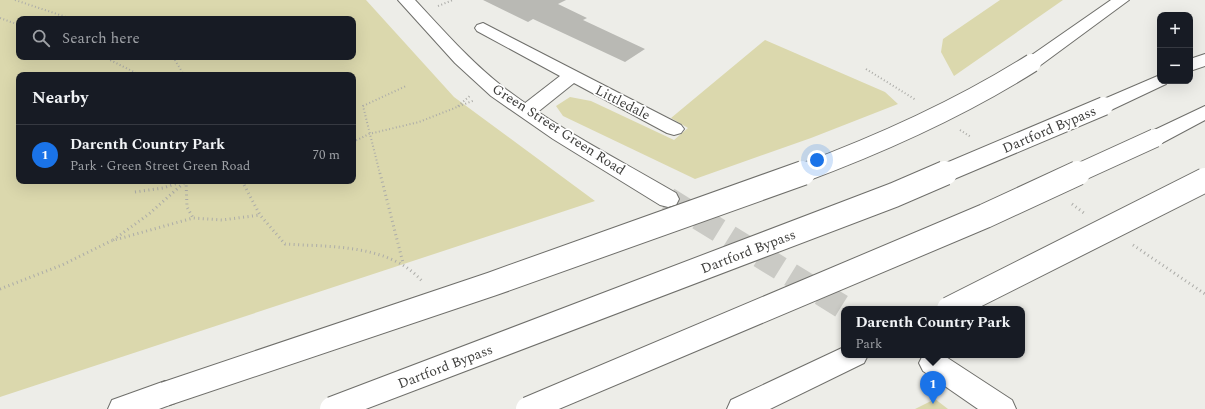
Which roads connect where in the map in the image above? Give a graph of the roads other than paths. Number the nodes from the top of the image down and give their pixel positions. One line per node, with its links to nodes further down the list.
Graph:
1 (406, 0): 8 (main road, Green Street Green Road)
2 (1121, 0): 16 (main road, bridge)
3 (483, 28): 6 (main road, Littledale)
4 (1205, 59): 5 (main road)
5 (1193, 65)
6 (572, 76): 8 (main road); 10 (main road, Littledale)
7 (1157, 81): 17 (main road, Dartford Bypass, bridge)
8 (527, 111): 12 (main road, Green Street Green Road)
9 (1205, 112): 18 (main road, bridge)
10 (674, 129)
11 (1205, 180): 13 (main road, bridge)
12 (668, 199)
13 (955, 306)
14 (849, 358): 19 (main road)
15 (933, 363): 20 (main road)
16 (122, 409)
17 (332, 409)
18 (528, 409)
19 (741, 409)
20 (1002, 409)

